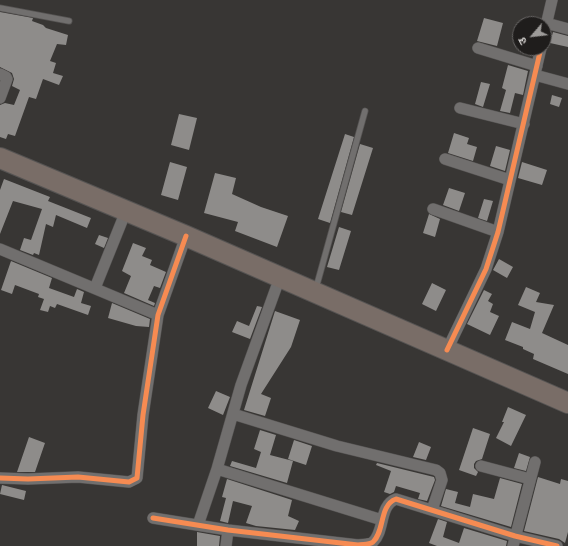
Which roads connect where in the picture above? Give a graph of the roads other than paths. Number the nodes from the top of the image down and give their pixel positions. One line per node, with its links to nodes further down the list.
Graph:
1 (552, 0): 3 (street)
2 (0, 8): 4 (lane)
3 (548, 16)
4 (69, 21)
5 (552, 28): 6 (street)
6 (568, 29)
7 (478, 48): 9 (street)
8 (539, 56): 9 (street)
9 (536, 71): 11 (street); 15 (street)
10 (0, 74): 12 (street)
11 (568, 84)
12 (0, 98)
13 (460, 108): 15 (street)
14 (365, 110): 26 (lane)
15 (524, 124): 18 (street)
16 (0, 158): 20 (highway)
17 (445, 159): 18 (street)
18 (510, 180): 21 (street)
19 (432, 209): 21 (street)
20 (126, 211): 22 (highway); 25 (street)
21 (498, 232): 28 (street)
22 (186, 236): 24 (highway); 27 (street)
23 (0, 249): 25 (street)
24 (280, 277): 26 (highway); 30 (street)
25 (95, 288): 27 (street)
26 (314, 292): 28 (highway)
27 (158, 315): 34 (street)
28 (447, 350): 29 (highway)
29 (568, 403)
30 (233, 414): 33 (street); 36 (street)
31 (535, 462): 35 (street)
32 (481, 466): 35 (street)
33 (217, 469): 38 (street); 39 (street)
34 (0, 478)
35 (530, 479): 41 (street)
36 (432, 510): 38 (street); 41 (street)
37 (154, 518): 39 (street)
38 (382, 520): 40 (street)
39 (198, 525): 40 (street)
40 (228, 530): 42 (street)
41 (514, 541): 43 (street)
42 (226, 546)
43 (557, 546)

